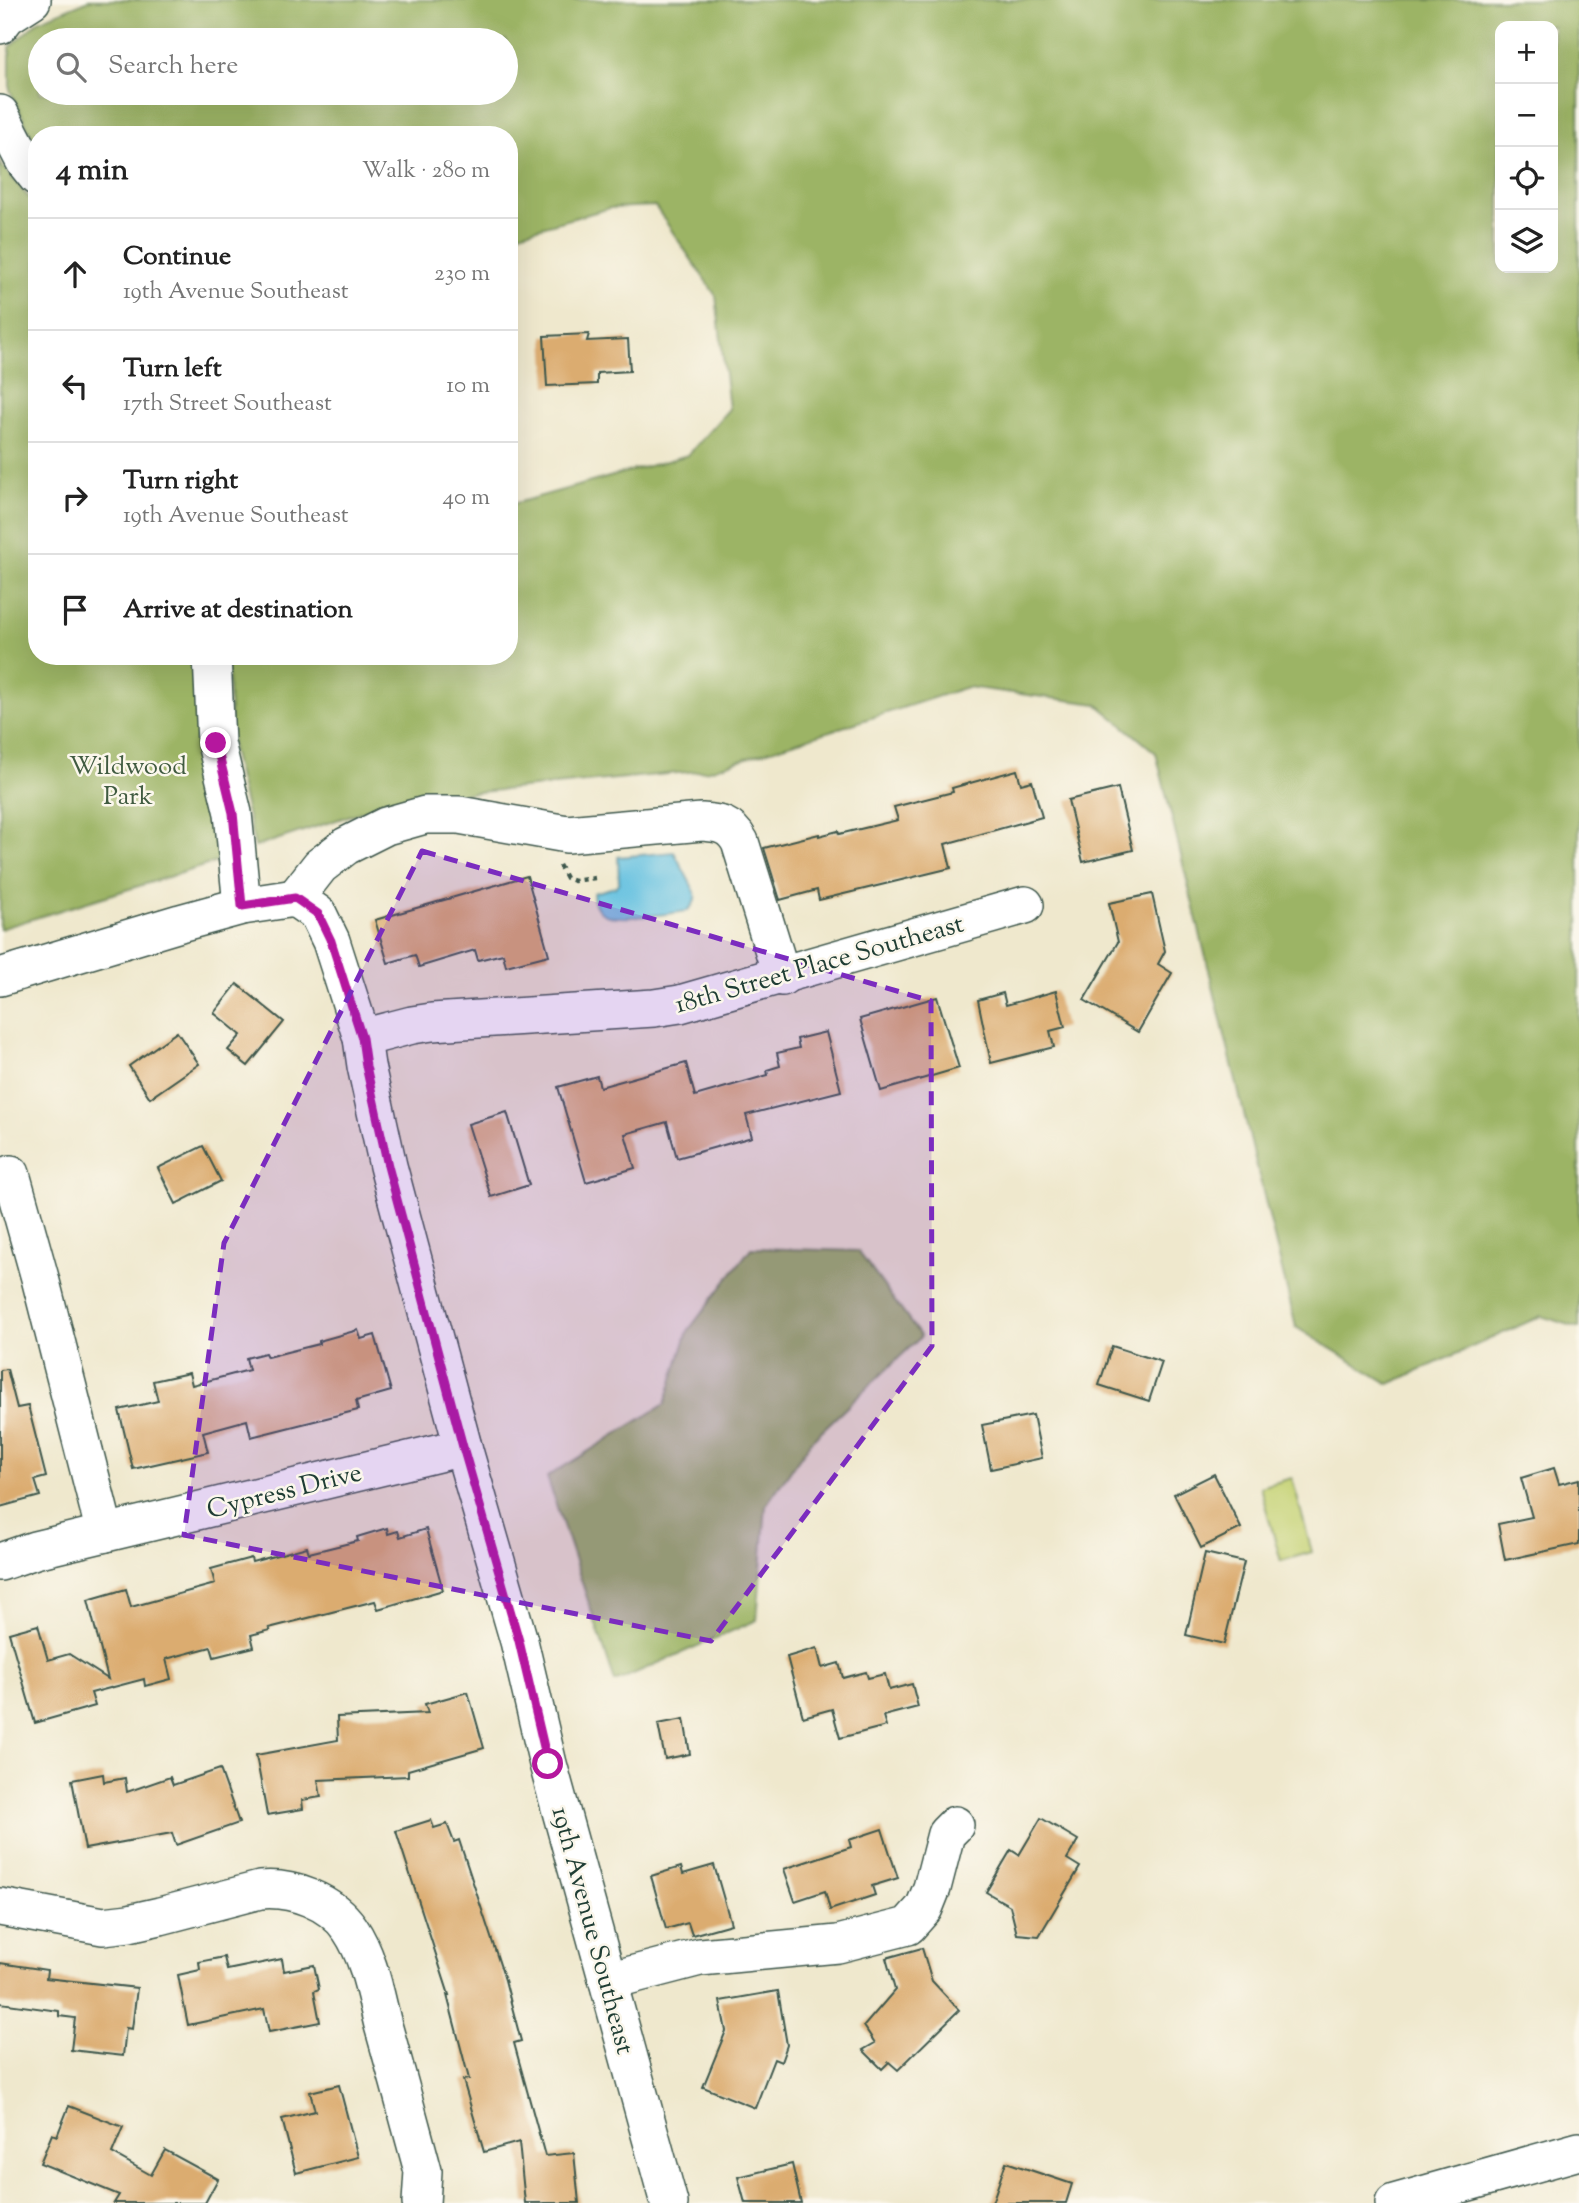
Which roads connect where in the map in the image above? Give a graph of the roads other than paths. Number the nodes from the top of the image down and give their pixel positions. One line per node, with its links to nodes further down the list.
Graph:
1 (32, 0): 2 (street)
2 (0, 25)
3 (0, 114): 4 (street)
4 (28, 166)
5 (212, 665): 8 (street)
6 (295, 898): 8 (street); 9 (street); 11 (street, 19th Avenue Southeast)
7 (1025, 905): 9 (street, 18th Street Place Southeast)
8 (242, 906): 10 (street)
9 (782, 976): 11 (street, 18th Street Place Southeast)
10 (0, 977)
11 (362, 1038): 13 (street, 19th Avenue Southeast)
12 (11, 1174): 14 (street)
13 (463, 1447): 14 (street, Cypress Drive); 18 (street, 19th Avenue Southeast)
14 (105, 1533): 15 (street, Cypress Drive)
15 (0, 1563)
16 (955, 1825): 18 (street)
17 (0, 1907): 20 (street)
18 (608, 1981): 21 (street, 19th Avenue Southeast)
19 (1579, 2151): 22 (street)
20 (421, 2203)
21 (669, 2203)
22 (1394, 2203)

